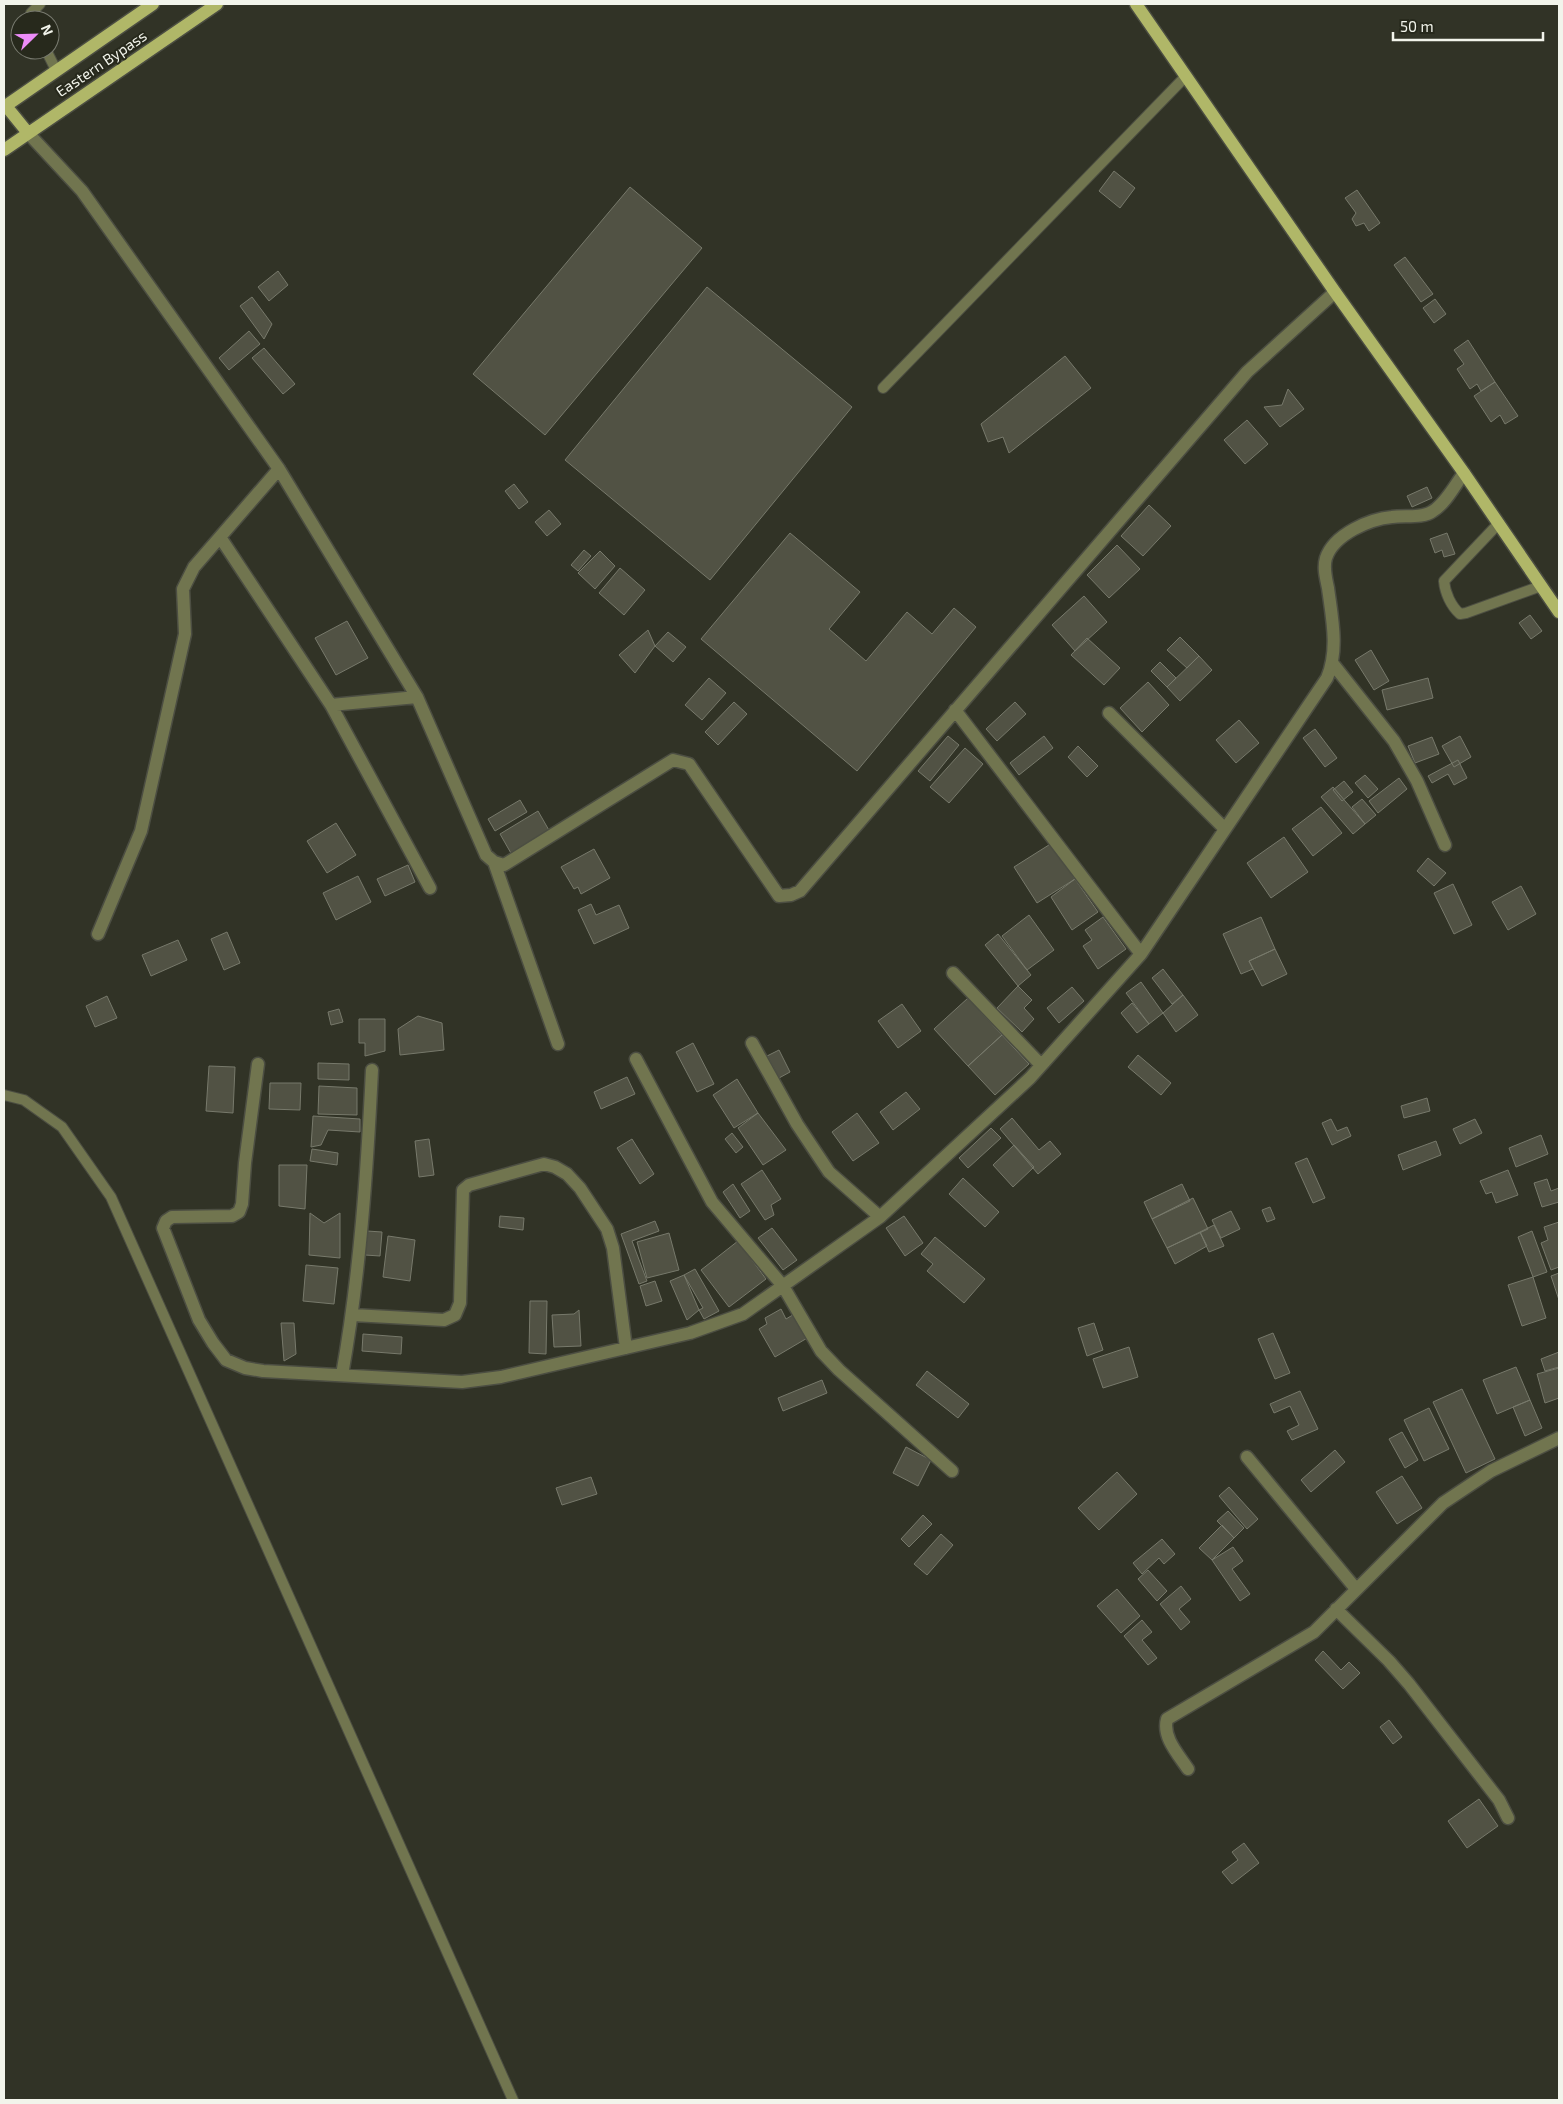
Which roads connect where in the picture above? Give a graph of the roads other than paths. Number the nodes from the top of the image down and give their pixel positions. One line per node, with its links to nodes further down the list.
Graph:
1 (153, 4): 5 (main road, Eastern Bypass)
2 (217, 4): 8 (main road, Eastern Bypass)
3 (1136, 4): 6 (main road)
4 (51, 60): 5 (lane)
5 (56, 70): 7 (main road, Eastern Bypass)
6 (1186, 76): 10 (main road); 11 (lane)
7 (5, 106): 8 (main road)
8 (28, 133): 9 (main road, Eastern Bypass); 12 (street)
9 (4, 150)
10 (1335, 292): 13 (main road); 21 (street)
11 (883, 388)
12 (279, 469): 15 (street); 19 (street)
13 (1464, 473): 14 (main road); 18 (street)
14 (1499, 523): 16 (main road); 16 (lane)
15 (220, 537): 20 (street); 27 (street)
16 (1541, 586): 17 (main road)
17 (1559, 612)
18 (1333, 664): 23 (street); 24 (street)
19 (417, 697): 20 (street); 25 (street)
20 (331, 705): 26 (street)
21 (955, 710): 25 (street); 28 (street)
22 (1109, 713): 23 (street)
23 (1225, 829): 28 (street)
24 (1446, 845)
25 (494, 862): 31 (street)
26 (430, 888)
27 (98, 934)
28 (1141, 954): 34 (street)
29 (952, 973): 34 (street)
30 (752, 1043): 37 (street)
31 (558, 1044)
32 (636, 1059): 38 (street)
33 (258, 1064): 41 (street)
34 (1041, 1065): 37 (street)
35 (372, 1070): 39 (street)
36 (4, 1095): 49 (lane)
37 (880, 1217): 38 (street)
38 (783, 1286): 40 (street); 44 (street)
39 (353, 1316): 40 (street); 41 (street)
40 (626, 1348): 41 (street)
41 (342, 1375)
42 (1559, 1438): 45 (street)
43 (1247, 1458): 45 (street)
44 (952, 1471)
45 (1356, 1589): 46 (street)
46 (1336, 1609): 47 (street); 48 (street)
47 (1188, 1768)
48 (1508, 1818)
49 (513, 2100)

